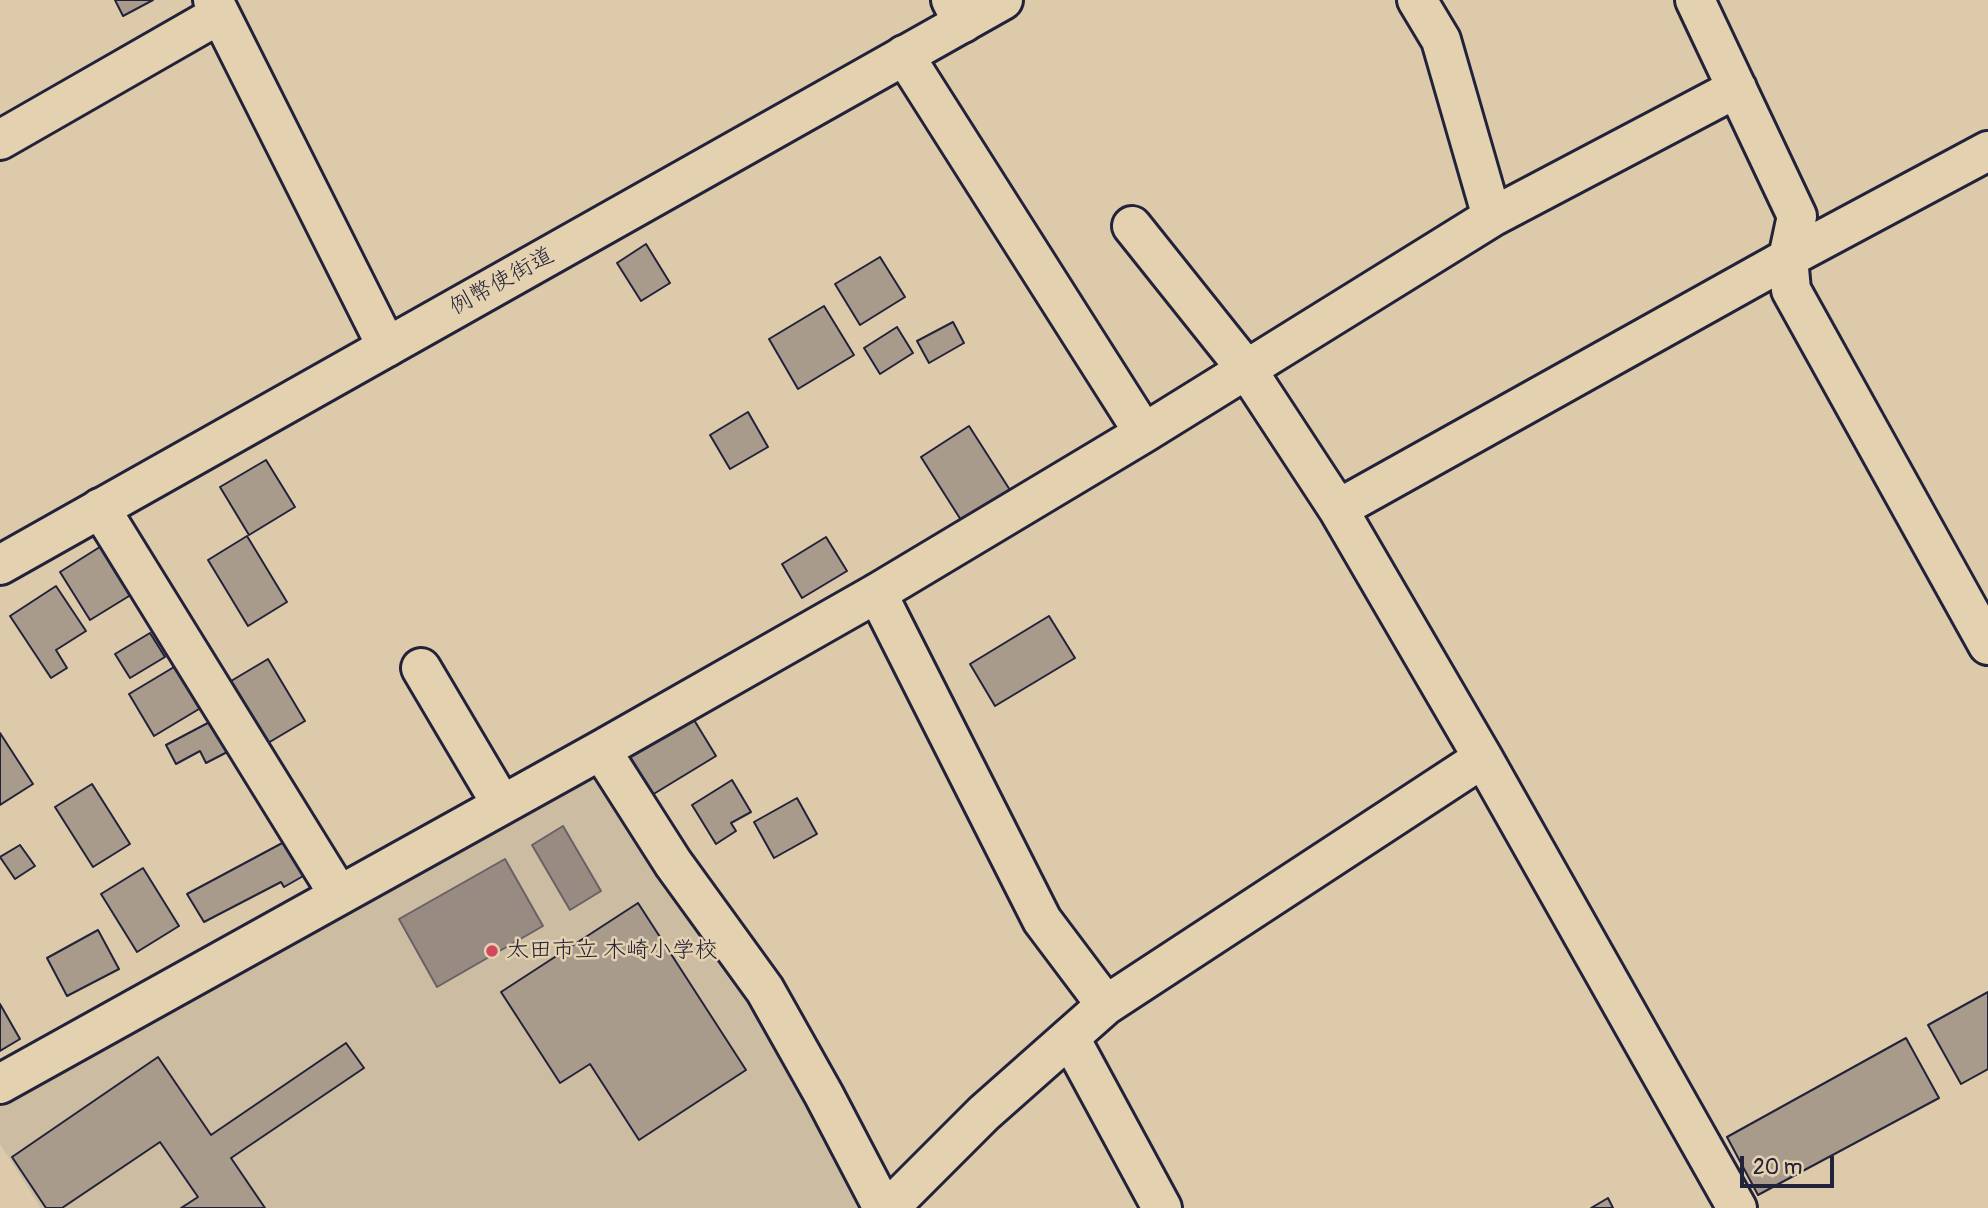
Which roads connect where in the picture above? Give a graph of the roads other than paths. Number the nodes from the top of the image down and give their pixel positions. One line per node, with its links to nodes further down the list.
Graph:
1 (1003, 0): 5 (street, 例幣使街道)
2 (1417, 0): 10 (street)
3 (1695, 0): 7 (street)
4 (216, 7): 8 (street); 13 (street)
5 (957, 11): 6 (street, 例幣使街道)
6 (904, 55): 13 (street, 例幣使街道); 15 (street)
7 (1737, 88): 10 (street); 12 (street)
8 (0, 140)
9 (1988, 151): 12 (street)
10 (1492, 217): 14 (street)
11 (1132, 226): 14 (street)
12 (1788, 258): 17 (street); 20 (street)
13 (387, 347): 16 (street, 例幣使街道)
14 (1247, 369): 15 (street); 17 (street)
15 (1144, 433): 19 (street)
16 (100, 508): 18 (street, 例幣使街道); 25 (street)
17 (1338, 509): 23 (street)
18 (0, 565)
19 (877, 593): 22 (street); 26 (street)
20 (1988, 645)
21 (421, 668): 24 (street)
22 (601, 750): 24 (street); 29 (street)
23 (1483, 758): 26 (street); 32 (street)
24 (502, 805): 25 (street)
25 (339, 895): 28 (street)
26 (1106, 1005): 27 (street)
27 (1070, 1038): 30 (street); 31 (street)
28 (0, 1084)
29 (883, 1208)
30 (889, 1208)
31 (1162, 1208)
32 (1737, 1208)

